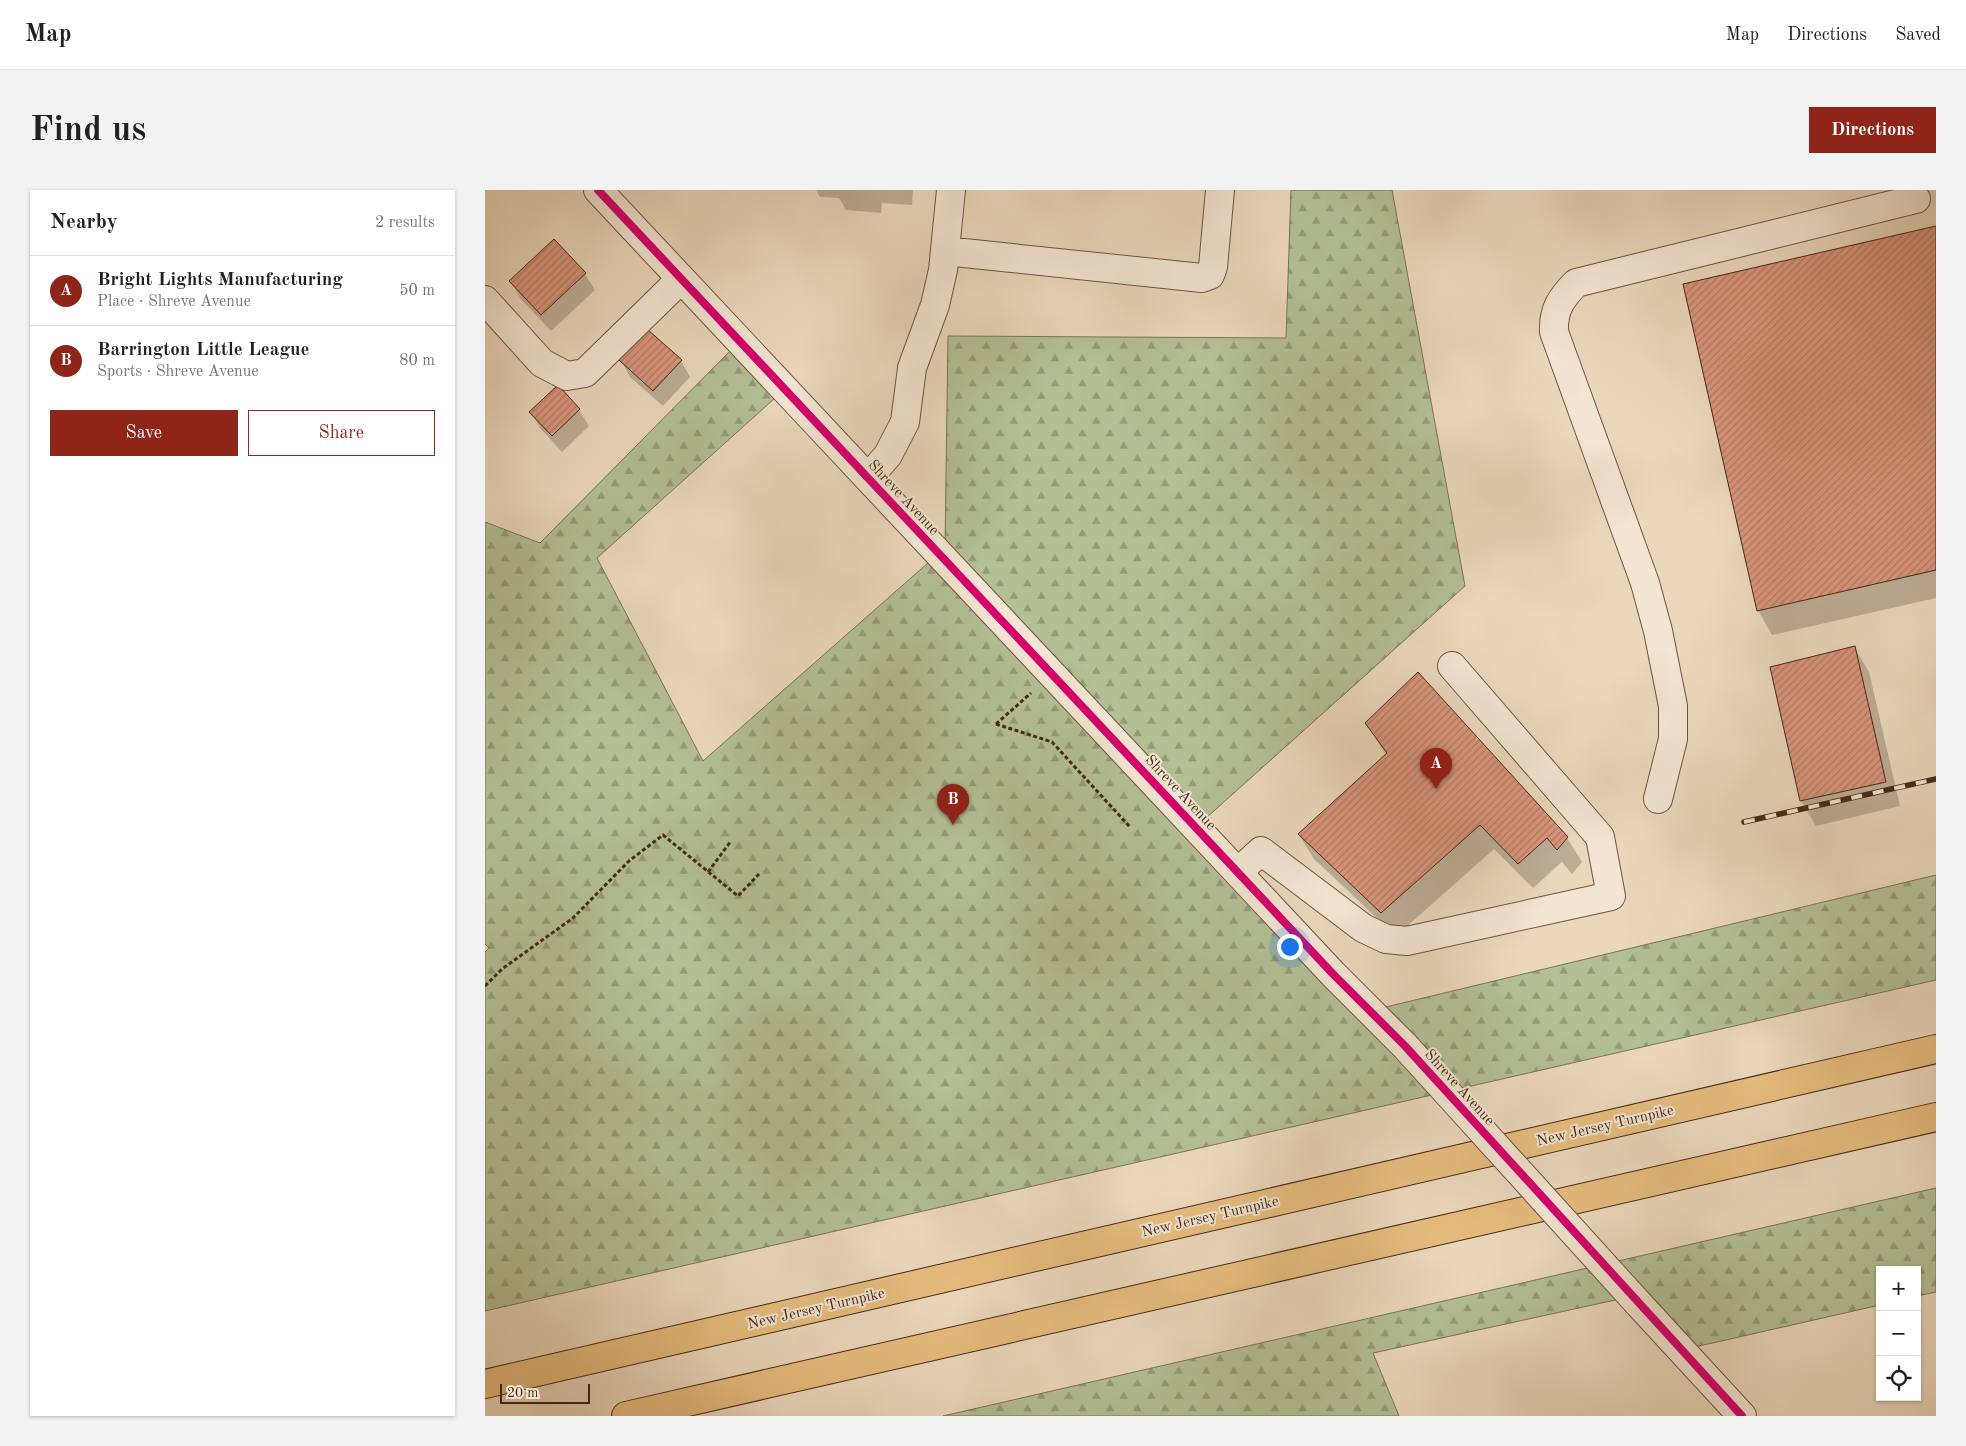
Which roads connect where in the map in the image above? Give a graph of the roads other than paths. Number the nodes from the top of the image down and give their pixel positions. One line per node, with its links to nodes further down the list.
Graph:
1 (598, 190): 6 (street, Shreve Avenue)
2 (951, 190): 5 (street)
3 (1220, 190): 5 (street)
4 (1922, 195): 10 (street)
5 (945, 251): 8 (street)
6 (681, 279): 7 (street); 8 (street, Shreve Avenue)
7 (485, 300)
8 (868, 478): 11 (street, Shreve Avenue)
9 (1452, 666): 11 (street)
10 (1658, 799)
11 (1238, 872): 16 (street, Shreve Avenue, bridge)
12 (1936, 1049): 14 (highway, New Jersey Turnpike)
13 (1936, 1117): 15 (highway)
14 (485, 1384)
15 (627, 1416)
16 (1742, 1416)

